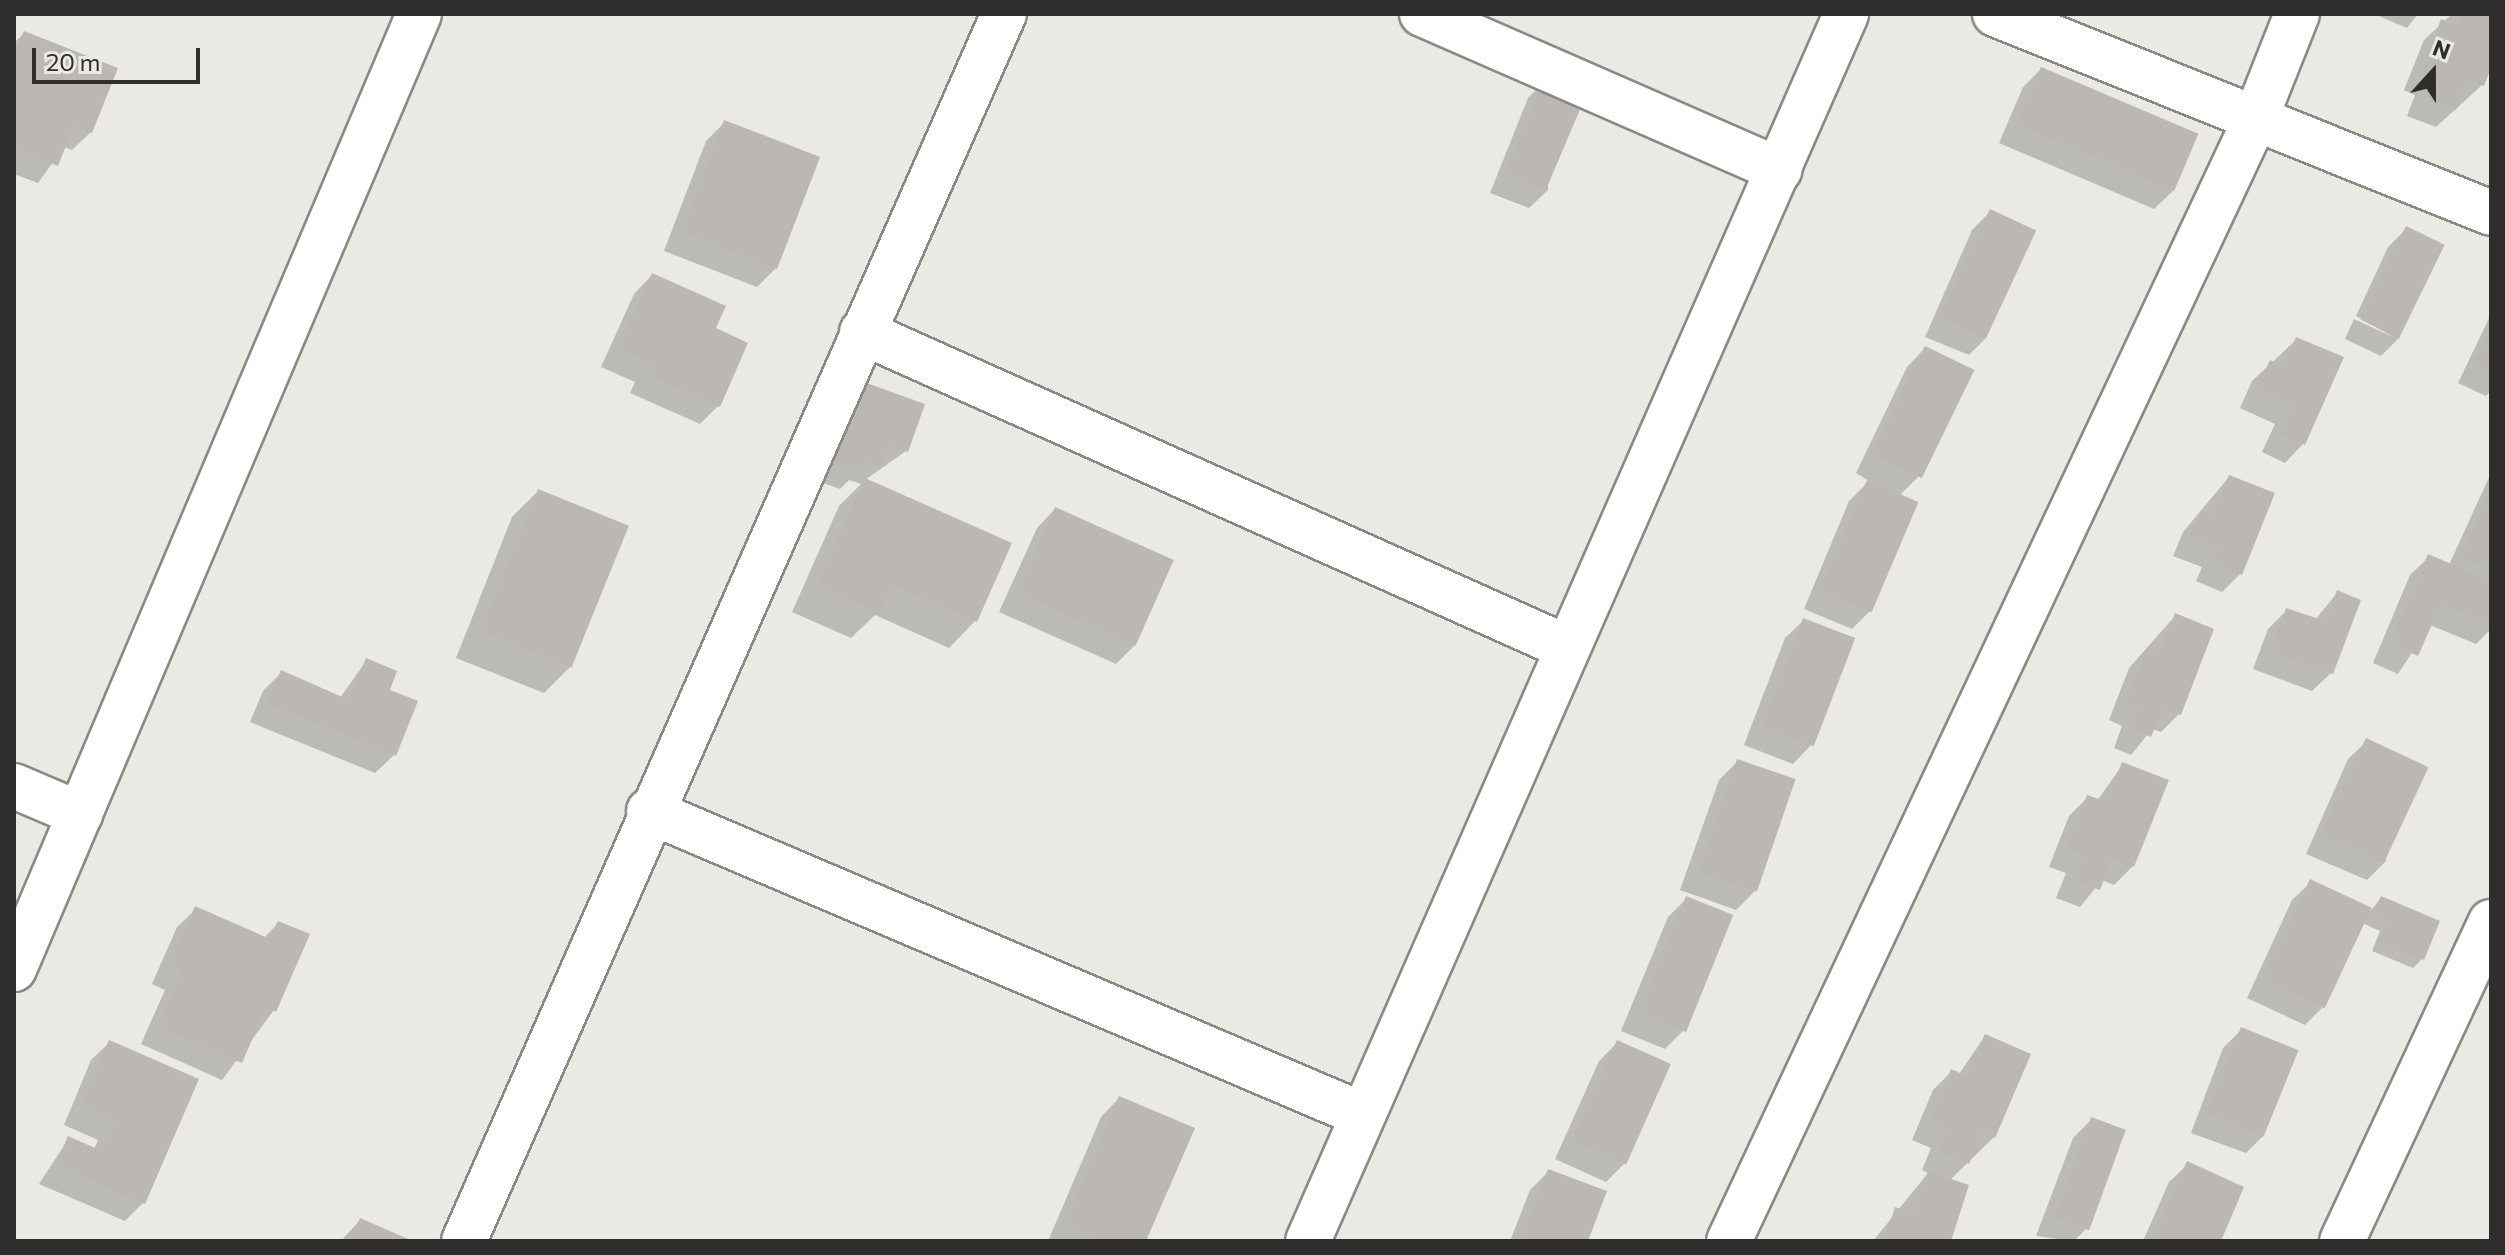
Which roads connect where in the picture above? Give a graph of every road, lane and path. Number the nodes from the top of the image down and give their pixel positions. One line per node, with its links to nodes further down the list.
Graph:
1 (419, 14): 14 (street)
2 (1004, 14): 10 (street)
3 (1422, 14): 8 (street)
4 (1846, 14): 8 (street)
5 (1995, 14): 7 (street)
6 (2297, 14): 7 (street)
7 (2255, 120): 9 (street); 20 (street)
8 (1779, 170): 11 (street)
9 (2491, 213)
10 (862, 332): 11 (street); 13 (street)
11 (1568, 648): 17 (street)
12 (14, 786): 14 (street)
13 (649, 811): 17 (street); 18 (street)
14 (80, 814): 16 (street)
15 (2491, 922): 21 (street)
16 (14, 969)
17 (1363, 1115): 19 (street)
18 (464, 1241)
19 (1308, 1241)
20 (1729, 1241)
21 (2342, 1241)

